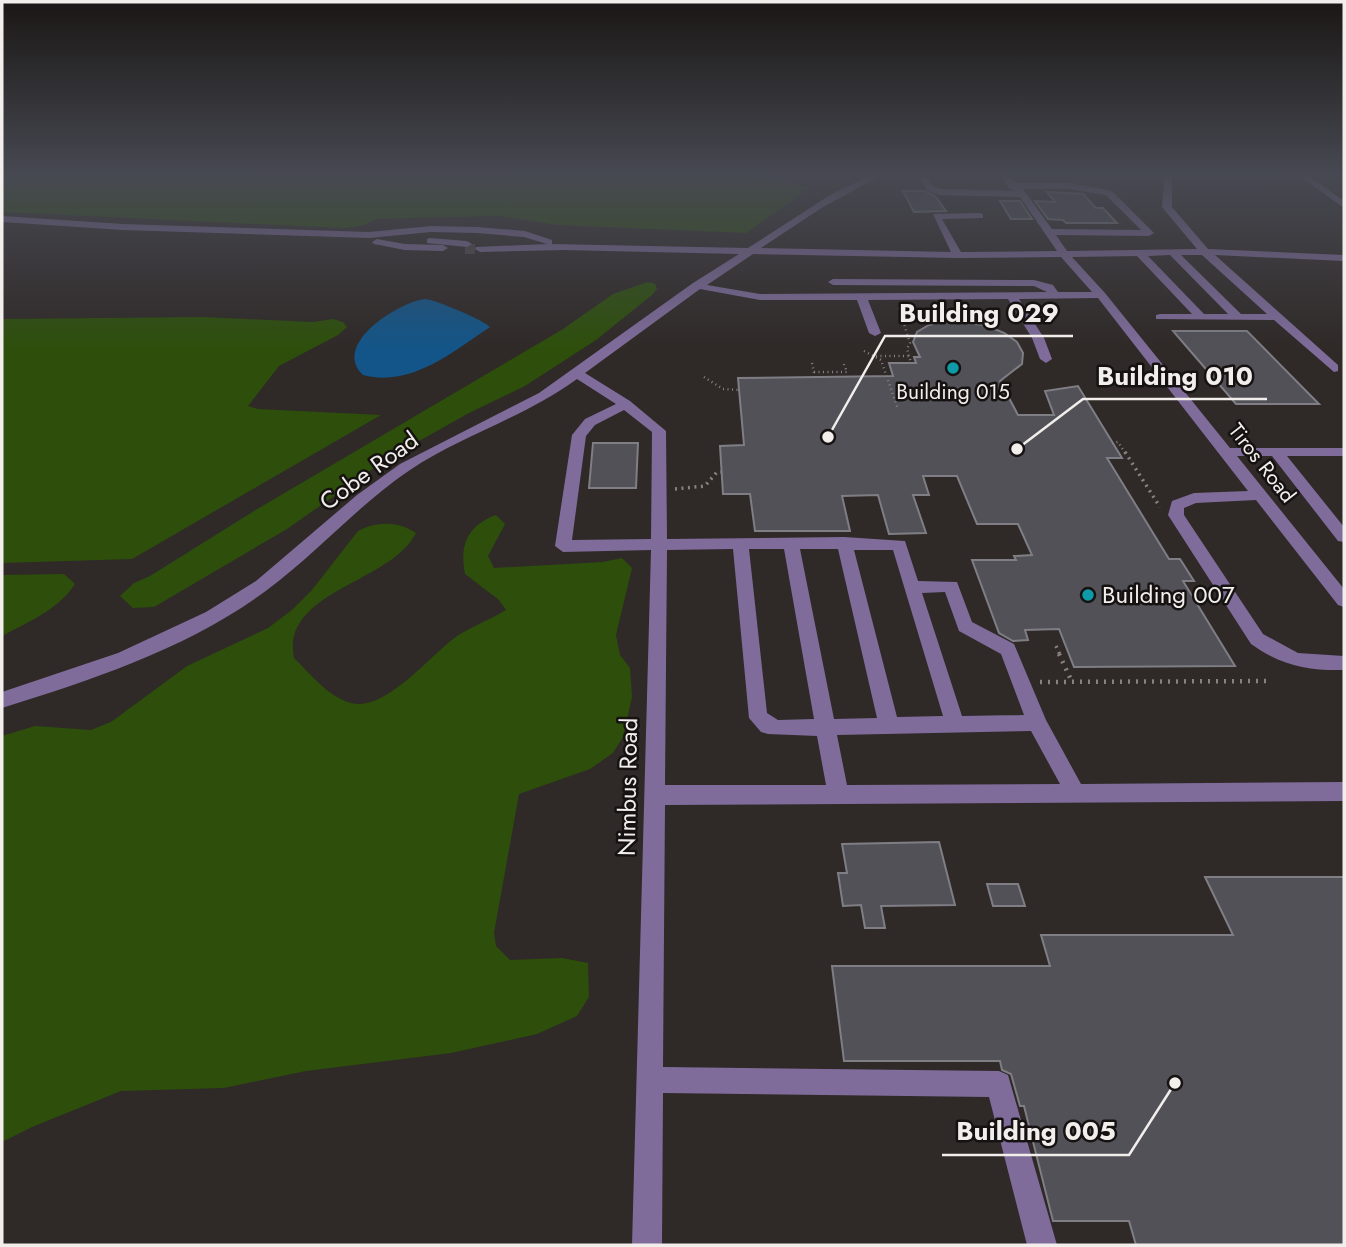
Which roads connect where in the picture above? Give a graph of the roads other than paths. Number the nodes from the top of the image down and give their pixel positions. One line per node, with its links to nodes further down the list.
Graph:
1 (268, 234): 9 (street)
2 (319, 234): 3 (street)
3 (385, 234)
4 (526, 234): 11 (street)
5 (776, 234): 12 (street, Cobe Road)
6 (946, 234): 16 (street)
7 (1053, 234): 17 (street, Tiros Road)
8 (1189, 234): 13 (street)
9 (363, 240): 9 (street)
10 (533, 246): 10 (street); 11 (street)
11 (563, 247): 12 (street)
12 (750, 251): 16 (street); 21 (street, Cobe Road)
13 (1205, 252): 15 (street); 18 (street); 30 (street)
14 (1140, 253): 15 (street); 17 (street); 28 (street)
15 (1173, 253): 29 (street)
16 (958, 255): 17 (street)
17 (1065, 255): 26 (street, Tiros Road)
18 (1344, 258)
19 (833, 282): 20 (street)
20 (906, 282): 23 (street); 25 (street)
21 (697, 285): 22 (street); 34 (street, Cobe Road)
22 (861, 295): 23 (street); 31 (street)
23 (912, 295): 24 (street)
24 (1011, 295): 25 (street); 32 (street)
25 (1055, 295): 26 (street)
26 (1101, 295): 36 (street, Tiros Road)
27 (1160, 317): 28 (street)
28 (1201, 317): 29 (street)
29 (1238, 317): 30 (street)
30 (1277, 317): 33 (street)
31 (875, 333)
32 (1046, 359)
33 (1334, 368)
34 (576, 373): 35 (street, Nimbus Road); 48 (street, Cobe Road)
35 (625, 404): 44 (street, Nimbus Road); 44 (street)
36 (1226, 452): 37 (street); 39 (street, Tiros Road)
37 (1276, 452): 38 (street); 40 (street)
38 (1344, 452)
39 (1259, 495): 46 (street, Tiros Road); 47 (street)
40 (1344, 537)
41 (740, 543): 42 (street); 44 (street); 52 (street)
42 (791, 543): 43 (street); 52 (street)
43 (844, 543): 45 (street); 51 (street)
44 (659, 544): 56 (street, Nimbus Road)
45 (912, 587): 49 (street); 50 (street)
46 (1344, 601)
47 (1344, 663)
48 (2, 700)
49 (1037, 723): 50 (street); 53 (street)
50 (955, 724): 51 (street)
51 (889, 725): 52 (street)
52 (826, 728): 55 (street)
53 (1074, 792): 54 (street); 55 (street)
54 (1344, 792)
55 (838, 794): 56 (street)
56 (654, 795): 57 (street, Nimbus Road)
57 (650, 1080): 58 (street, Nimbus Road); 59 (street)
58 (647, 1245)
59 (1042, 1245)

